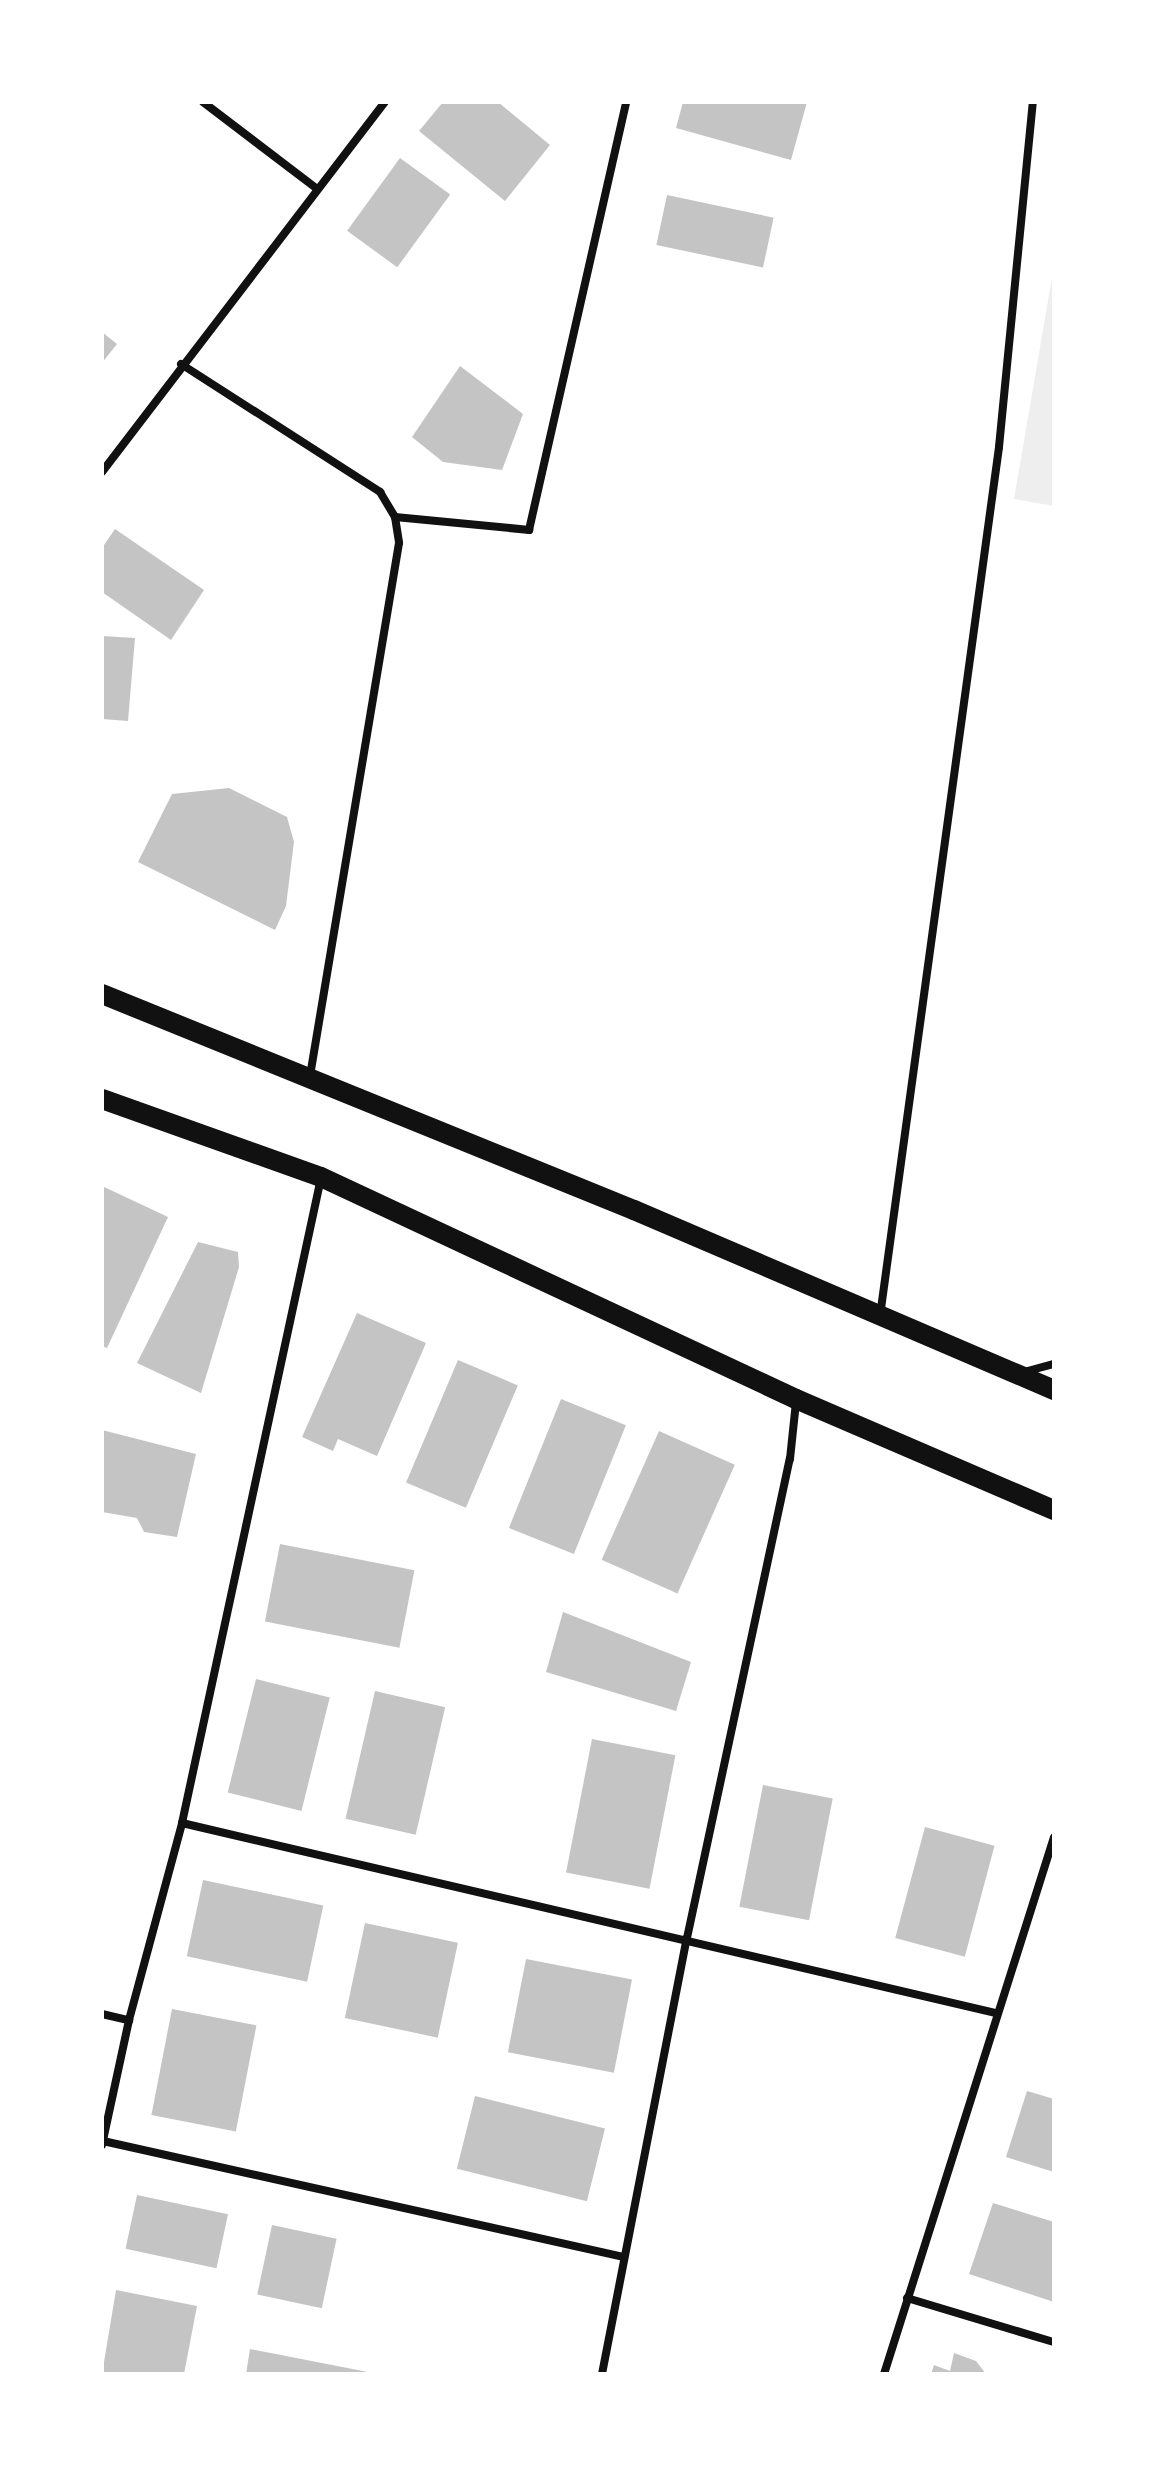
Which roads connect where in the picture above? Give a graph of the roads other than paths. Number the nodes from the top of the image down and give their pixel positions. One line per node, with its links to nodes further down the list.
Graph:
1 (203, 102): 5 (street)
2 (385, 102): 5 (street)
3 (626, 102): 8 (street)
4 (1033, 102): 13 (street)
5 (317, 189): 6 (street)
6 (181, 364): 7 (street); 8 (street)
7 (102, 472)
8 (395, 517): 10 (street)
9 (102, 994): 10 (main road)
10 (310, 1076): 13 (main road)
11 (102, 1099): 12 (main road)
12 (321, 1177): 17 (main road); 19 (street)
13 (880, 1317): 15 (main road)
14 (1054, 1364): 15 (street)
15 (1017, 1374): 16 (main road)
16 (1054, 1390)
17 (796, 1399): 18 (main road); 21 (street)
18 (1054, 1510)
19 (182, 1823): 21 (street); 24 (street)
20 (1054, 1837): 22 (street)
21 (687, 1938): 22 (street); 26 (street)
22 (996, 2013): 27 (street)
23 (102, 2014): 24 (street)
24 (129, 2020): 25 (street)
25 (102, 2143): 26 (street)
26 (624, 2257): 29 (street)
27 (907, 2298): 28 (street); 30 (street)
28 (1054, 2342)
29 (602, 2374)
30 (884, 2374)

